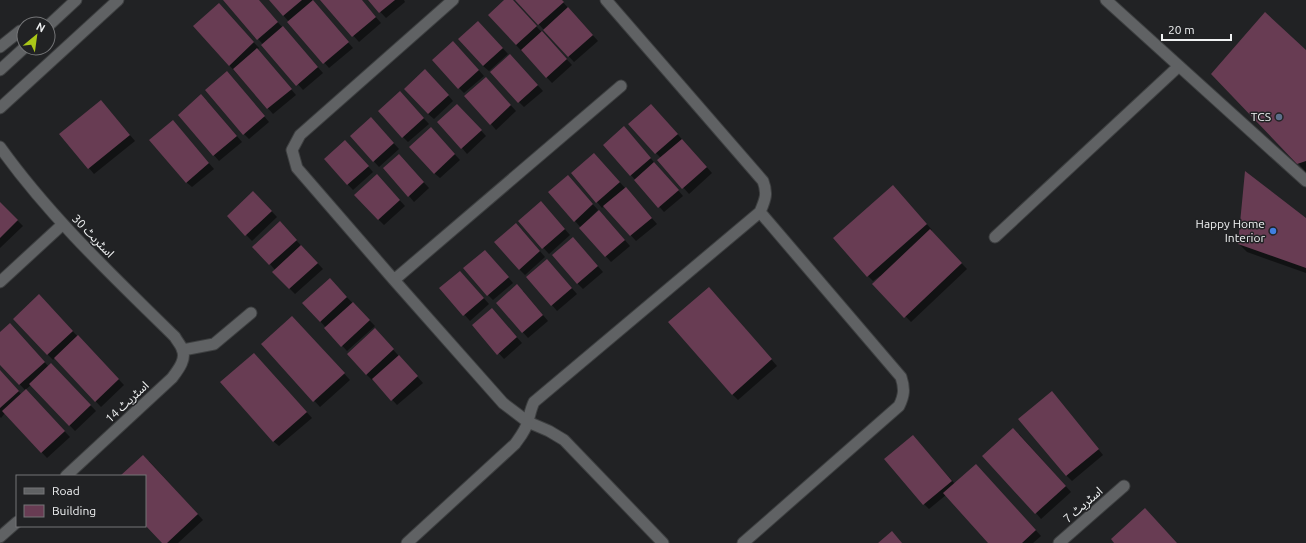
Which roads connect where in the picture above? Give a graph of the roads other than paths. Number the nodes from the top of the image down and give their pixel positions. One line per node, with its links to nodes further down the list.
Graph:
1 (76, 0): 6 (street)
2 (118, 0): 13 (street)
3 (453, 0): 19 (street)
4 (606, 0): 16 (street)
5 (1106, 0): 10 (street)
6 (56, 19)
7 (16, 34): 8 (street)
8 (0, 47)
9 (16, 55): 11 (street)
10 (1179, 66): 15 (street); 18 (street)
11 (0, 70)
12 (620, 86): 19 (street)
13 (2, 102)
14 (0, 147): 17 (street, اسٹریٹ 30)
15 (1306, 181)
16 (760, 212): 23 (street); 30 (street)
17 (63, 224): 20 (street); 22 (street, اسٹریٹ 30)
18 (995, 237)
19 (394, 280): 23 (street)
20 (0, 282)
21 (251, 313): 22 (street)
22 (183, 350): 24 (street, اسٹریٹ 14)
23 (528, 422): 28 (street); 29 (street)
24 (67, 475)
25 (1124, 486): 31 (street, اسٹریٹ 7)
26 (16, 523): 27 (street)
27 (0, 537)
28 (407, 543)
29 (663, 543)
30 (742, 543)
31 (1059, 543)

